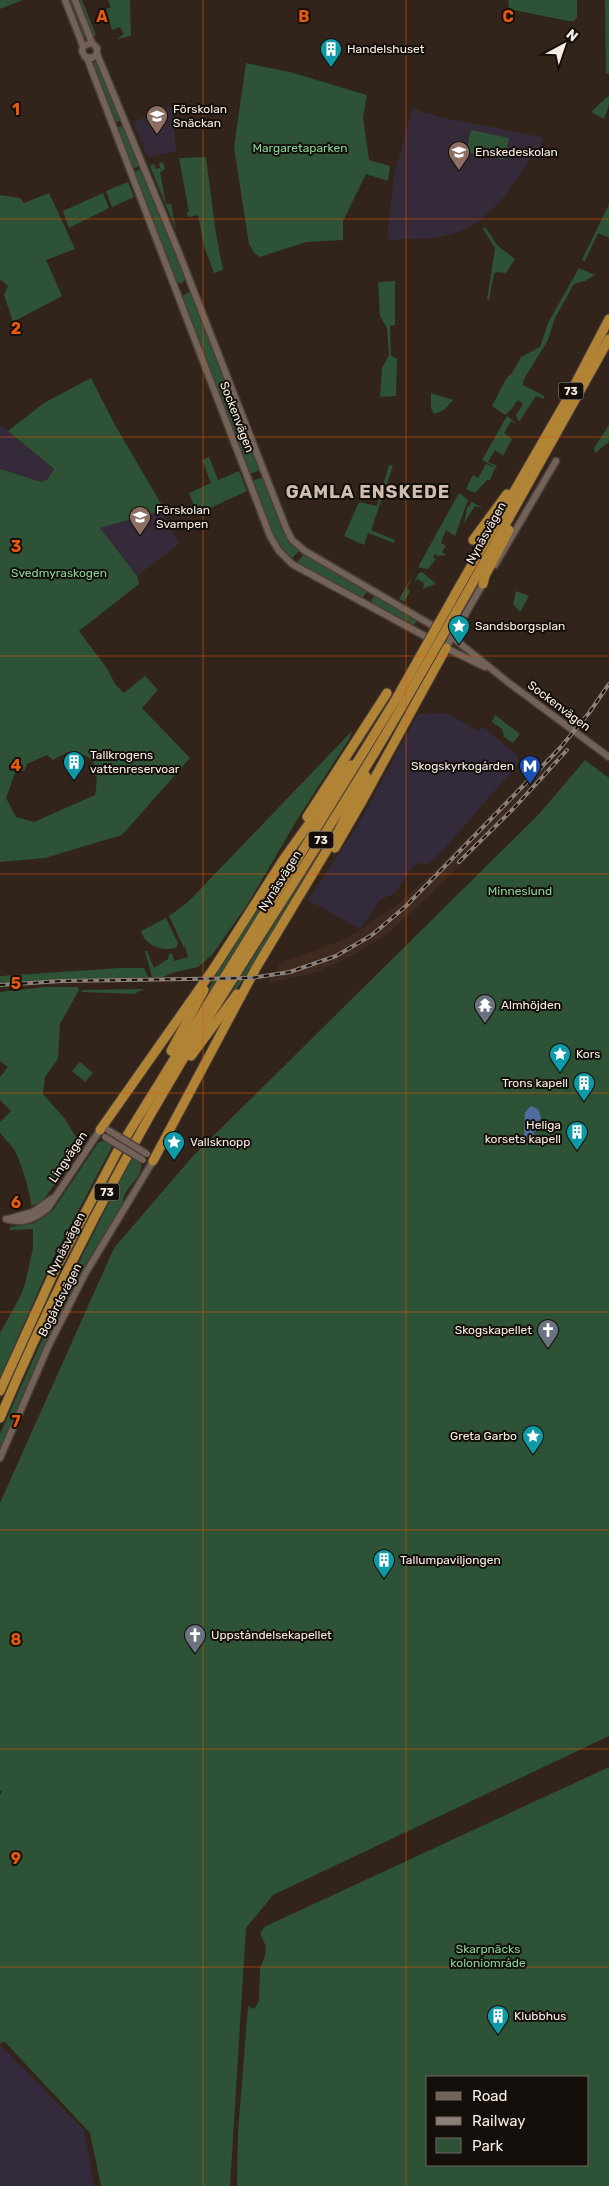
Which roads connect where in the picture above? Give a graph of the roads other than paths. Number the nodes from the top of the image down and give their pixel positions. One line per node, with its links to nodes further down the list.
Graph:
1 (65, 0): 4 (street, Sockenvägen)
2 (75, 0): 3 (street, Sockenvägen)
3 (92, 43): 4 (street); 5 (street, Sockenvägen)
4 (83, 46): 6 (street, Sockenvägen)
5 (97, 54): 6 (street); 15 (street, Sockenvägen)
6 (88, 58): 16 (street, Sockenvägen)
7 (609, 319): 11 (highway, Nynäsvägen / 73)
8 (609, 339): 9 (highway, Nynäsvägen / 73)
9 (547, 450): 13 (highway, Nynäsvägen / 73); 14 (highway)
10 (556, 461): 14 (street, Nynäsvägen)
11 (531, 462): 12 (highway); 13 (highway, Nynäsvägen / 73)
12 (473, 540)
13 (467, 584): 19 (highway, Nynäsvägen / 73, bridge)
14 (483, 584): 15 (street, Nynäsvägen)
15 (452, 638): 16 (street, Nynäsvägen); 17 (street, Sockenvägen)
16 (446, 648): 17 (street, Sockenvägen); 24 (highway)
17 (496, 672): 22 (street, Sockenvägen)
18 (387, 693): 23 (highway)
19 (400, 701): 20 (highway, Nynäsvägen / 73); 21 (highway, Nynäsvägen / 73)
20 (372, 740): 23 (highway); 27 (highway, Nynäsvägen / 73)
21 (382, 741): 24 (highway); 28 (highway, Nynäsvägen / 73)
22 (609, 757)
23 (285, 857): 25 (highway)
24 (303, 893): 26 (highway)
25 (222, 956): 27 (highway); 29 (highway)
26 (256, 968): 28 (highway); 30 (highway)
27 (142, 1108): 32 (highway, Nynäsvägen / 73)
28 (142, 1129): 33 (highway, Nynäsvägen / 73)
29 (104, 1133): 30 (street, Lingvägen, bridge); 31 (street, Lingvägen)
30 (148, 1158): 34 (street, Bogårdsvägen)
31 (54, 1197): 31 (street, Lingvägen)
32 (0, 1391)
33 (0, 1418)
34 (0, 1458)

